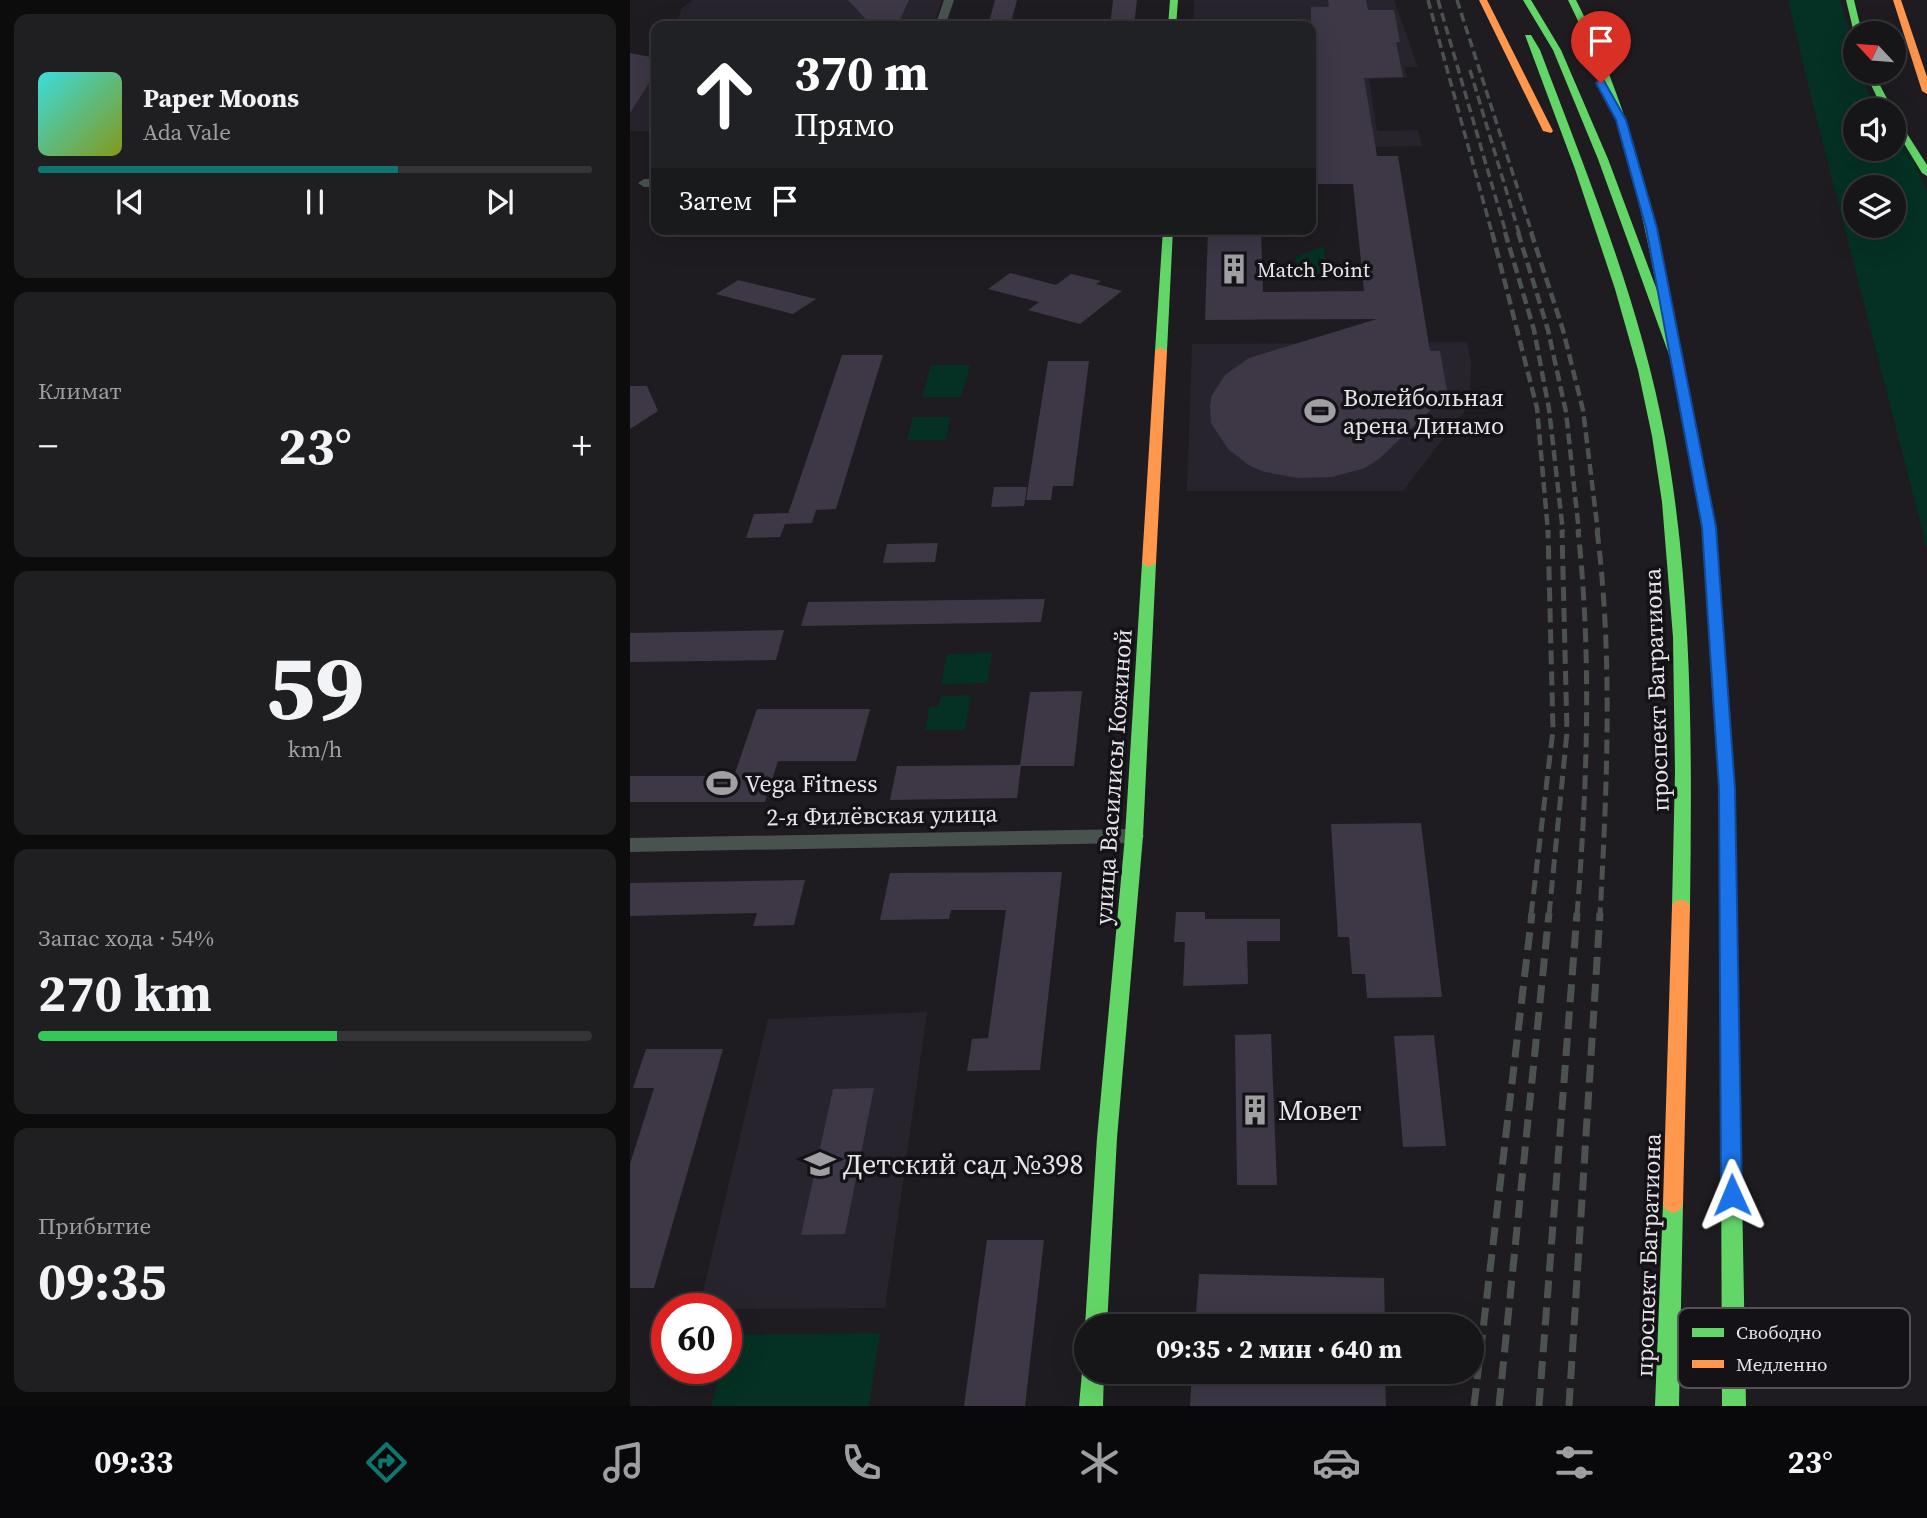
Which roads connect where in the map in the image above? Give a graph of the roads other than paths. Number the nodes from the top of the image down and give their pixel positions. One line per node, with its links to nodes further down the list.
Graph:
1 (949, 0): 10 (street)
2 (1174, 0): 11 (main road)
3 (1483, 0): 17 (main road)
4 (1527, 0): 19 (main road)
5 (1554, 0): 14 (main road)
6 (1572, 0): 14 (main road)
7 (1850, 0): 12 (main road)
8 (1897, 0): 13 (main road)
9 (1519, 20): 17 (main road, проспект Багратиона)
10 (942, 21)
11 (1172, 21)
12 (1855, 21)
13 (1927, 91)
14 (1621, 120): 19 (main road)
15 (1906, 139): 16 (main road)
16 (1927, 173)
17 (1599, 223): 27 (main road, проспект Багратиона)
18 (1168, 235): 20 (main road, улица Василисы Кожиной)
19 (1677, 360): 22 (main road)
20 (1134, 836): 21 (street, 2-я Филёвская улица); 23 (main road, улица Василисы Кожиной)
21 (630, 845)
22 (1733, 1308)
23 (1097, 1314)
24 (1092, 1384): 26 (main road)
25 (1734, 1388): 28 (main road)
26 (1091, 1406)
27 (1667, 1406)
28 (1734, 1406)

